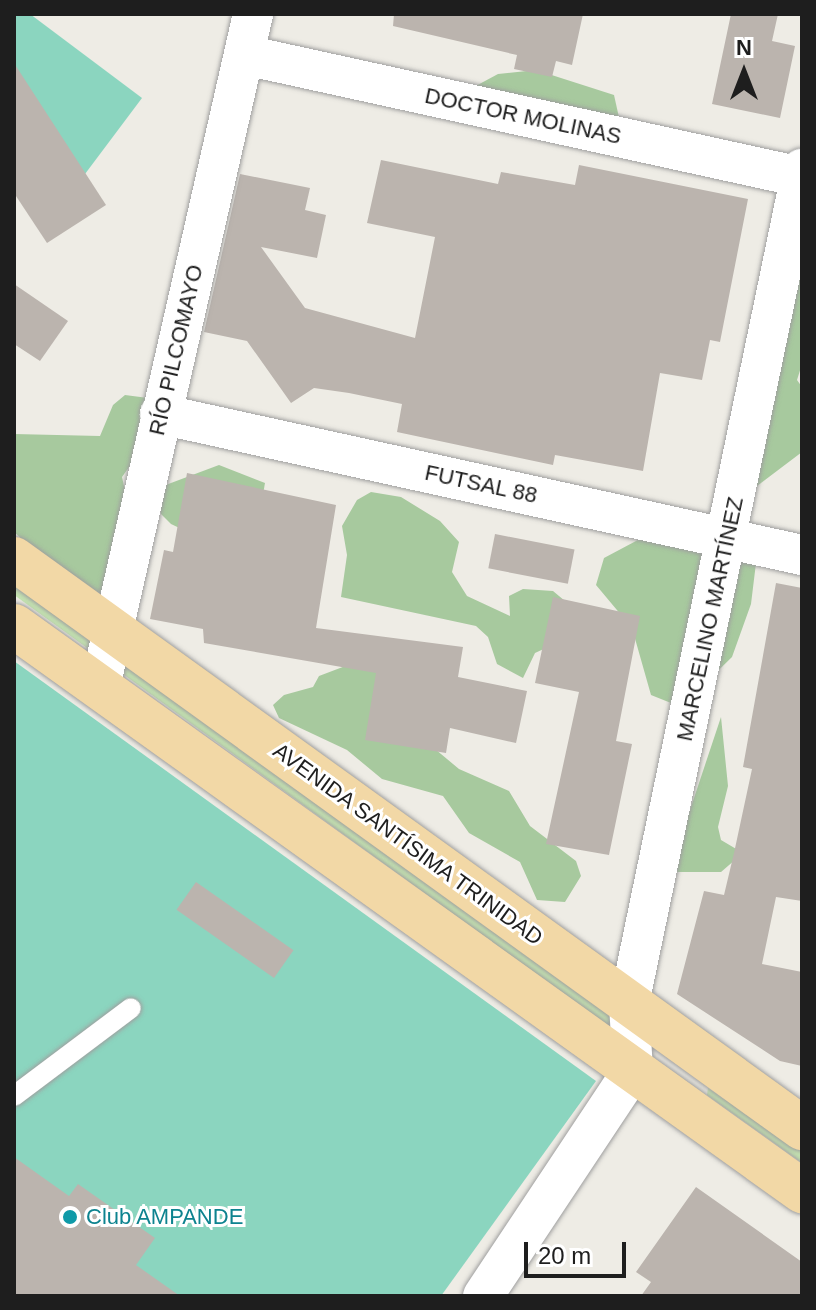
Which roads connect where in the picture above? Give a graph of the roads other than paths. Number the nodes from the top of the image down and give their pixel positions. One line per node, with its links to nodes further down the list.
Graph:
1 (253, 14): 2 (street, RÍO PILCOMAYO)
2 (245, 55): 3 (street, DOCTOR MOLINAS); 4 (street, RÍO PILCOMAYO)
3 (801, 173): 5 (street, MARCELINO MARTÍNEZ)
4 (160, 414): 5 (street, FUTSAL 88); 9 (street, RÍO PILCOMAYO)
5 (728, 538): 6 (street, FUTSAL 88); 11 (street, MARCELINO MARTÍNEZ)
6 (802, 555)
7 (14, 559): 9 (main road, AVENIDA SANTÍSIMA TRINIDAD)
8 (14, 626): 10 (main road)
9 (113, 630): 10 (street, RÍO PILCOMAYO); 11 (main road, AVENIDA SANTÍSIMA TRINIDAD)
10 (100, 687): 13 (main road)
11 (629, 1004): 13 (street, MARCELINO MARTÍNEZ); 15 (main road, AVENIDA SANTÍSIMA TRINIDAD)
12 (131, 1008): 14 (lane)
13 (633, 1070): 16 (main road); 17 (street)
14 (14, 1096)
15 (802, 1128)
16 (802, 1191)
17 (483, 1296)

